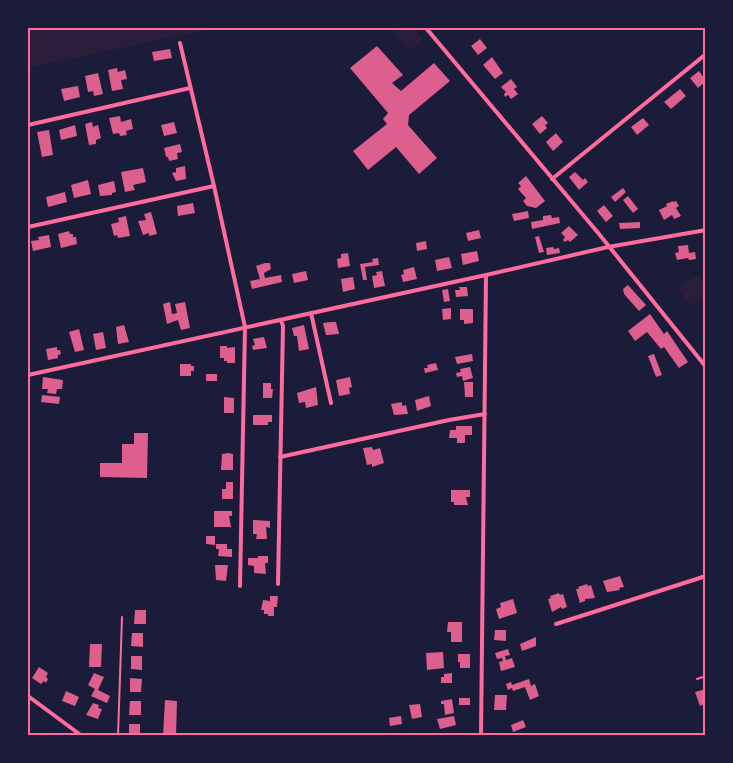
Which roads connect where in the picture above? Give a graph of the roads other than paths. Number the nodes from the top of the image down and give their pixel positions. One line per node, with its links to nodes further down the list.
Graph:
1 (426, 28): 6 (street)
2 (180, 43): 4 (street)
3 (706, 54): 6 (street)
4 (190, 88): 5 (street); 7 (street)
5 (28, 125)
6 (552, 179): 10 (street)
7 (214, 186): 8 (street); 14 (street)
8 (28, 227)
9 (706, 230): 10 (street)
10 (608, 247): 11 (street); 15 (street)
11 (486, 275): 12 (street); 18 (street)
12 (311, 314): 13 (street); 17 (street)
13 (281, 320): 14 (street); 19 (street)
14 (245, 327): 16 (street); 22 (street)
15 (706, 367)
16 (28, 375)
17 (331, 402)
18 (485, 414): 19 (street); 30 (street)
19 (280, 457): 21 (street)
20 (706, 576): 24 (street)
21 (278, 584)
22 (240, 586)
23 (122, 617): 29 (lane)
24 (556, 624)
25 (706, 676): 26 (lane)
26 (697, 679)
27 (28, 696): 28 (street)
28 (82, 736)
29 (118, 736)
30 (481, 736)

